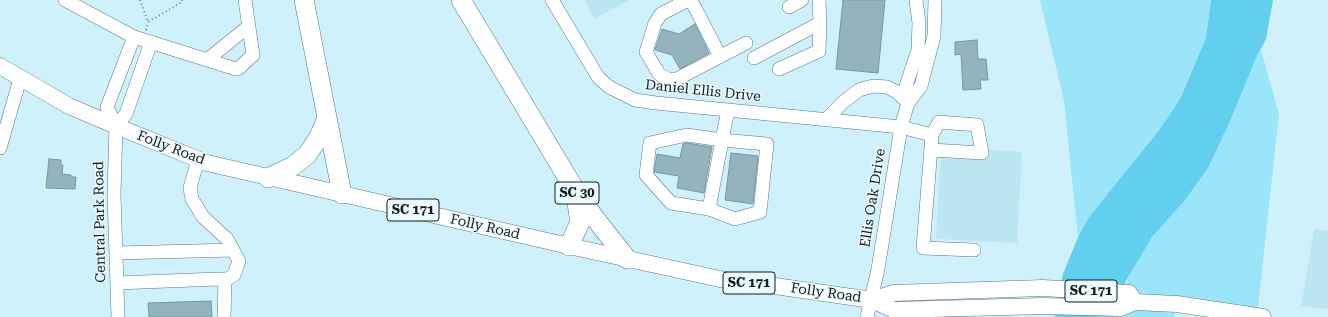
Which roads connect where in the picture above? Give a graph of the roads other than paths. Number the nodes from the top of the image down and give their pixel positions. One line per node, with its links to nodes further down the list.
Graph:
1 (65, 0): 14 (street)
2 (245, 0): 13 (street)
3 (304, 0): 25 (highway)
4 (461, 0): 35 (highway, SC 30)
5 (552, 0): 24 (street, Daniel Ellis Drive)
6 (689, 0): 17 (street); 17 (street)
7 (802, 0): 11 (street)
8 (819, 0): 12 (street)
9 (916, 0): 23 (street, Ellis Oak Drive)
10 (935, 0): 23 (street, Ellis Oak Drive)
11 (789, 7)
12 (820, 23): 18 (street); 21 (street)
13 (249, 26): 19 (street); 19 (street)
14 (134, 37): 15 (street); 27 (street)
15 (151, 42): 19 (street); 27 (street)
16 (746, 43): 17 (street)
17 (720, 56)
18 (754, 58)
19 (207, 60)
20 (0, 66): 22 (main road, Folly Road)
21 (779, 69)
22 (20, 78): 27 (main road, Folly Road); 31 (street)
23 (908, 102): 26 (street); 28 (street, Ellis Oak Drive)
24 (728, 110): 26 (street, Daniel Ellis Drive); 30 (street)
25 (327, 118): 34 (highway); 36 (highway)
26 (827, 120): 28 (street, Daniel Ellis Drive)
27 (116, 126): 33 (main road, Folly Road); 41 (street, Central Park Road)
28 (901, 127): 29 (street, Daniel Ellis Drive); 45 (street, Ellis Oak Drive)
29 (932, 135): 32 (street); 32 (street)
30 (722, 140): 37 (street); 37 (street); 37 (street)
31 (0, 148)
32 (930, 150): 40 (street)
33 (198, 159): 34 (main road, Folly Road); 39 (street)
34 (268, 178): 36 (main road, Folly Road)
35 (575, 190): 38 (highway); 42 (highway, SC 30)
36 (342, 194): 38 (main road, Folly Road / SC 171)
37 (709, 209)
38 (569, 246): 42 (main road, Folly Road / SC 171)
39 (233, 250): 41 (street); 43 (street)
40 (974, 250)
41 (116, 253): 44 (street, Central Park Road)
42 (628, 259): 45 (main road, Folly Road / SC 171)
43 (225, 280): 44 (street); 50 (street)
44 (117, 282): 49 (street, Central Park Road)
45 (872, 300): 46 (main road, Folly Road / SC 171); 46 (main road, Folly Road / SC 171); 51 (street, Ellis Oak Drive)
46 (1135, 302): 47 (main road, Folly Road / SC 171)
47 (1204, 312): 48 (main road, Folly Road / SC 171)
48 (1255, 316)
49 (118, 317)
50 (224, 317)
51 (867, 317)

